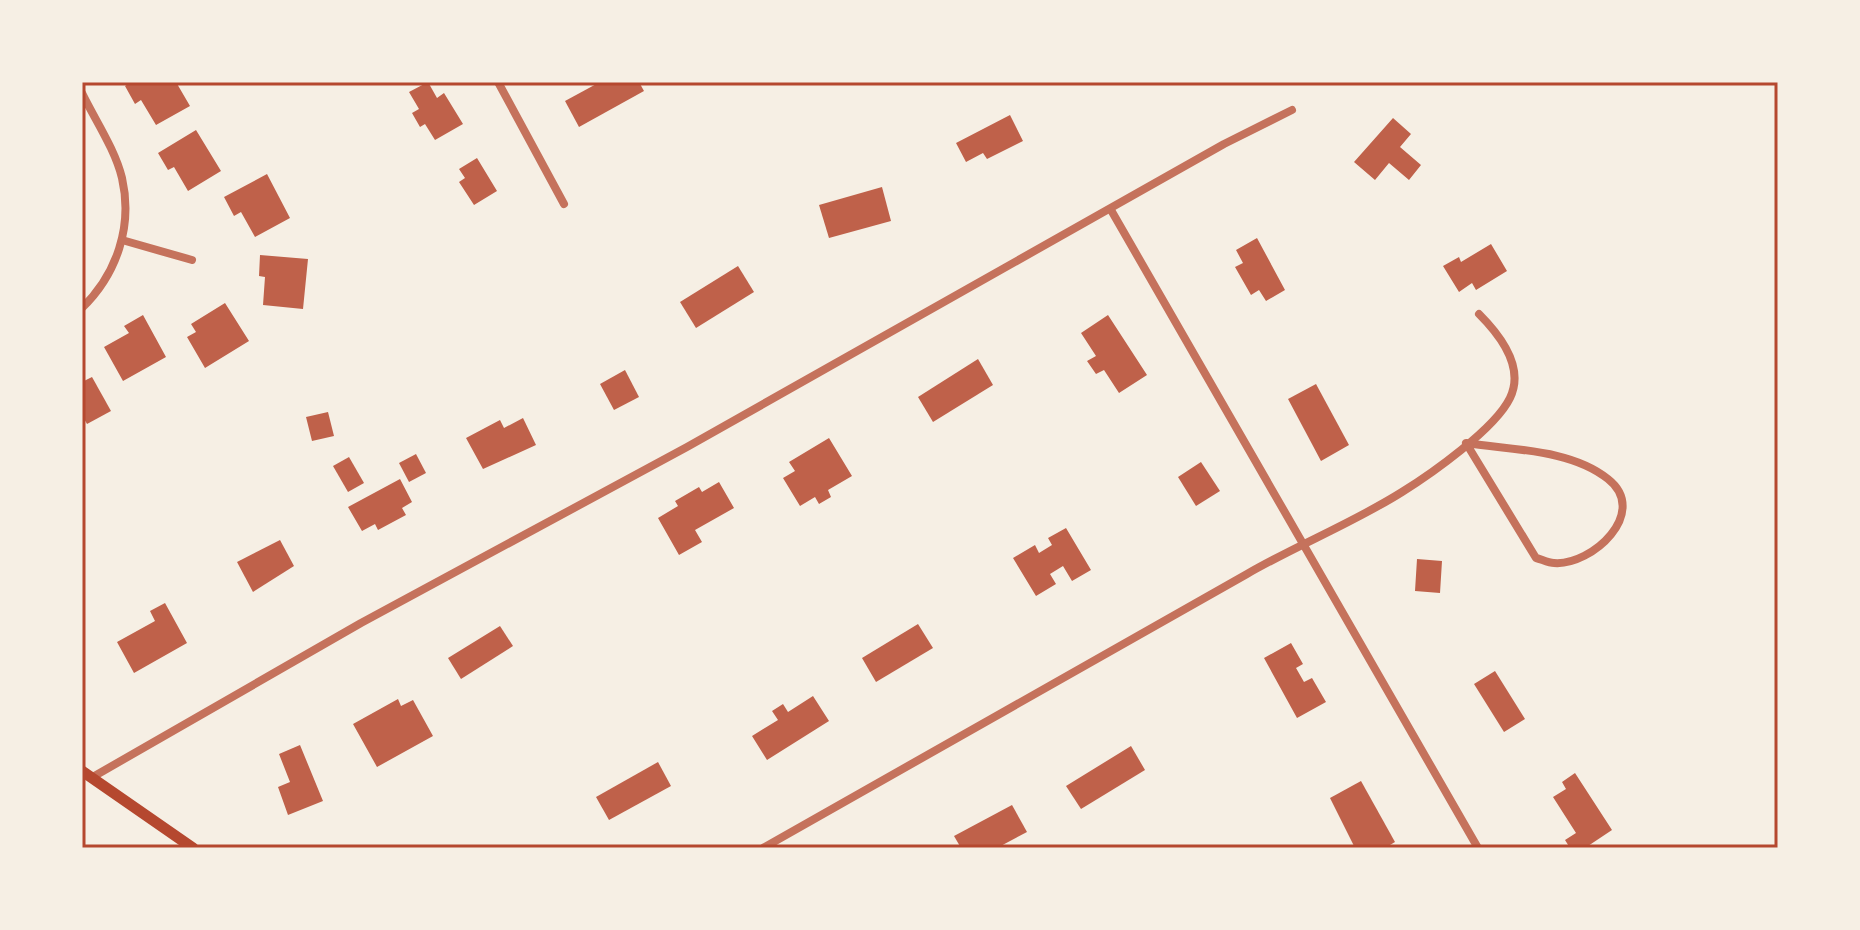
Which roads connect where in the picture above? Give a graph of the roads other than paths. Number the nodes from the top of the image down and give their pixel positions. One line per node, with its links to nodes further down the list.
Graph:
1 (498, 82): 4 (street)
2 (82, 93): 6 (street)
3 (1292, 110): 5 (street)
4 (564, 204)
5 (1111, 210): 11 (street); 12 (street)
6 (122, 240): 7 (street); 8 (street)
7 (192, 260)
8 (82, 308)
9 (1479, 314): 10 (street)
10 (1466, 443): 10 (street); 11 (street)
11 (1304, 541): 14 (street); 15 (street)
12 (86, 775): 13 (main road)
13 (193, 848)
14 (763, 848)
15 (1478, 848)

